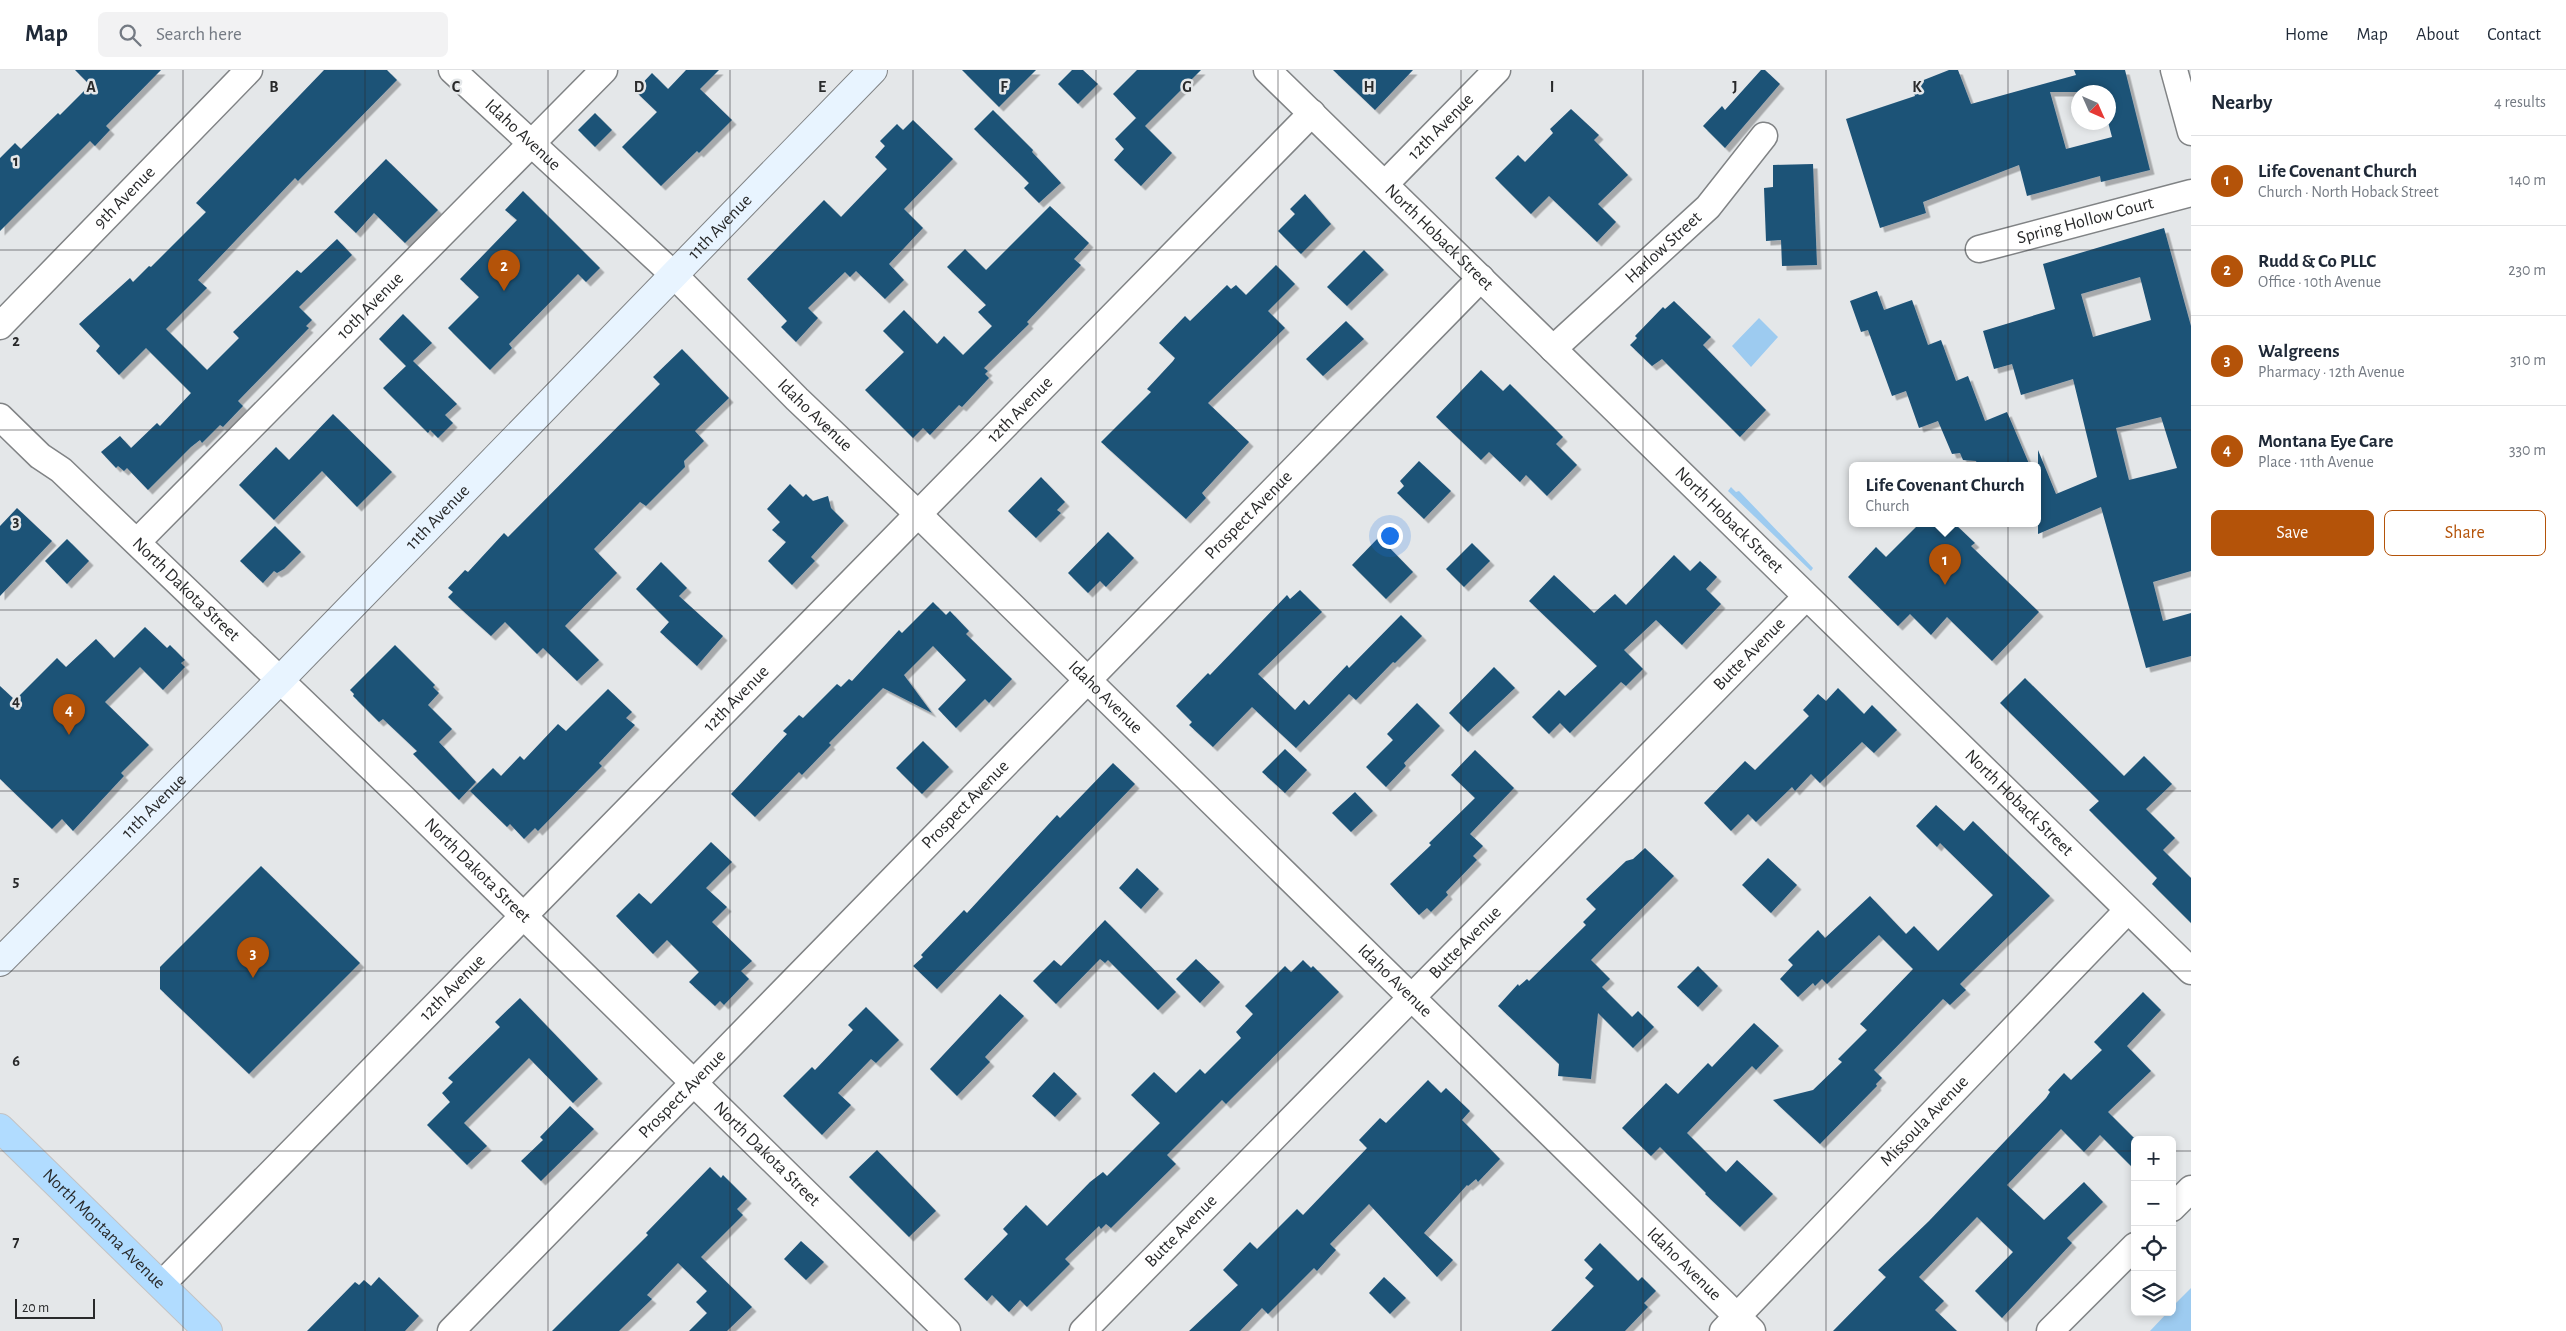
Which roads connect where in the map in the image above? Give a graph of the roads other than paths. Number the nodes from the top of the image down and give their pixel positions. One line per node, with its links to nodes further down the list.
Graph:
1 (249, 70): 17 (street, 9th Avenue)
2 (452, 70): 11 (street, Idaho Avenue)
3 (604, 70): 11 (street, 10th Avenue)
4 (873, 70): 15 (main road, 11th Avenue)
5 (1267, 70): 8 (street, North Hoback Street)
6 (1497, 70): 12 (street, 12th Avenue)
7 (2174, 70): 9 (street)
8 (1312, 113): 12 (street, North Hoback Street); 20 (street, 12th Avenue)
9 (2191, 132)
10 (1764, 136): 18 (street, Harlow Street)
11 (531, 144): 15 (street, Idaho Avenue); 21 (street, 10th Avenue)
12 (1385, 184): 16 (street, North Hoback Street)
13 (2191, 193): 14 (street, Spring Hollow Court)
14 (1979, 249)
15 (674, 275): 20 (street, Idaho Avenue); 23 (main road, 11th Avenue)
16 (1481, 278): 18 (street, North Hoback Street); 24 (street, Prospect Avenue)
17 (0, 326)
18 (1553, 349): 22 (street, North Hoback Street)
19 (0, 417): 21 (street, North Dakota Street)
20 (918, 515): 24 (street, Idaho Avenue); 26 (street, 12th Avenue)
21 (137, 542): 23 (street, North Dakota Street)
22 (1806, 597): 25 (street, North Hoback Street); 29 (street, Butte Avenue)
23 (280, 680): 26 (street, North Dakota Street); 27 (main road, 11th Avenue)
24 (1086, 681): 29 (street, Idaho Avenue); 30 (street, Prospect Avenue)
25 (2127, 911): 28 (street, North Hoback Street); 36 (street, Missoula Avenue)
26 (524, 916): 30 (street, North Dakota Street); 35 (street, 12th Avenue)
27 (0, 962)
28 (2191, 971)
29 (1412, 998): 36 (street, Idaho Avenue); 40 (street, Butte Avenue)
30 (694, 1082): 38 (street, Prospect Avenue); 39 (street, North Dakota Street)
31 (0, 1128): 35 (highway, North Montana Avenue)
32 (2191, 1189): 33 (street)
33 (2176, 1204)
34 (2131, 1250): 41 (street)
35 (162, 1284): 37 (highway, North Montana Avenue)
36 (1737, 1326)
37 (208, 1331)
38 (451, 1331)
39 (947, 1331)
40 (1083, 1331)
41 (2050, 1331)

